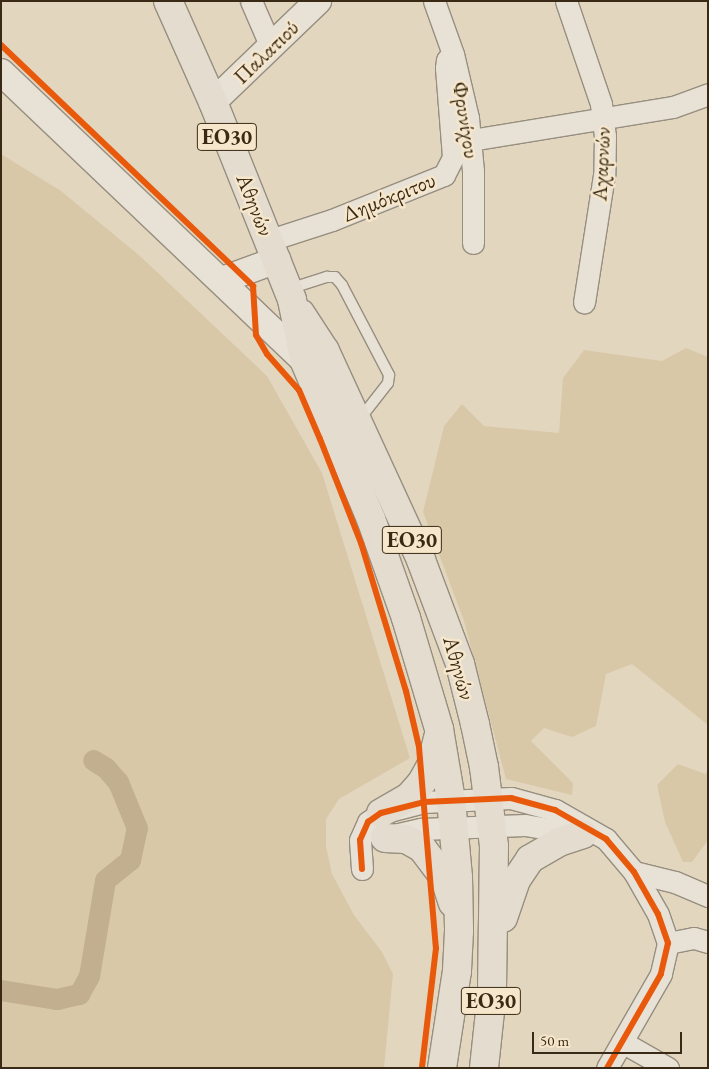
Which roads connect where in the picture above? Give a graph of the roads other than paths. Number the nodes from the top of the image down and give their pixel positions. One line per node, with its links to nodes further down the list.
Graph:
1 (168, 1): 10 (main road, Αθηνών / ΕΟ30)
2 (251, 1): 6 (street)
3 (434, 1): 7 (street, Φρυνίχου)
4 (566, 1): 11 (street, Αχαρνών)
5 (314, 3): 6 (street, Παλατιού)
6 (271, 48): 10 (street, Παλατιού)
7 (454, 54): 12 (street, Φρυνίχου); 14 (street, Δημόκριτου)
8 (1, 72): 15 (street)
9 (708, 94): 11 (street)
10 (213, 102): 14 (main road, Αθηνών / ΕΟ30)
11 (604, 119): 12 (street); 17 (street, Αχαρνών)
12 (471, 140): 13 (street, Φρυνίχου)
13 (473, 243)
14 (273, 250): 15 (street); 16 (main road, Αθηνών / ΕΟ30)
15 (222, 280): 18 (street)
16 (290, 295): 18 (main road, Αθηνών / ΕΟ30); 19 (lane)
17 (584, 302)
18 (315, 356): 19 (main road, Αθηνών / ΕΟ30); 20 (main road, Αθηνών / ΕΟ30)
19 (358, 420): 21 (main road, Αθηνών / ΕΟ30)
20 (439, 729): 22 (main road, Αθηνών / ΕΟ30); 23 (main road)
21 (489, 797): 22 (street); 24 (main road, Αθηνών / ΕΟ30); 26 (street)
22 (451, 800): 23 (street); 25 (main road, Αθηνών / ΕΟ30)
23 (383, 826): 25 (street); 29 (main road)
24 (492, 826): 25 (street); 26 (street); 32 (main road, Αθηνών / ΕΟ30)
25 (454, 827): 29 (main road, Αθηνών / ΕΟ30)
26 (595, 837): 27 (street); 32 (main road)
27 (634, 872): 28 (street); 31 (street)
28 (708, 896)
29 (459, 931): 34 (main road, Αθηνών / ΕΟ30)
30 (708, 942): 31 (street)
31 (668, 943): 33 (street)
32 (493, 948): 35 (main road, Αθηνών / ΕΟ30)
33 (622, 1042): 36 (street); 37 (street)
34 (442, 1068)
35 (484, 1068)
36 (607, 1068)
37 (668, 1068)

